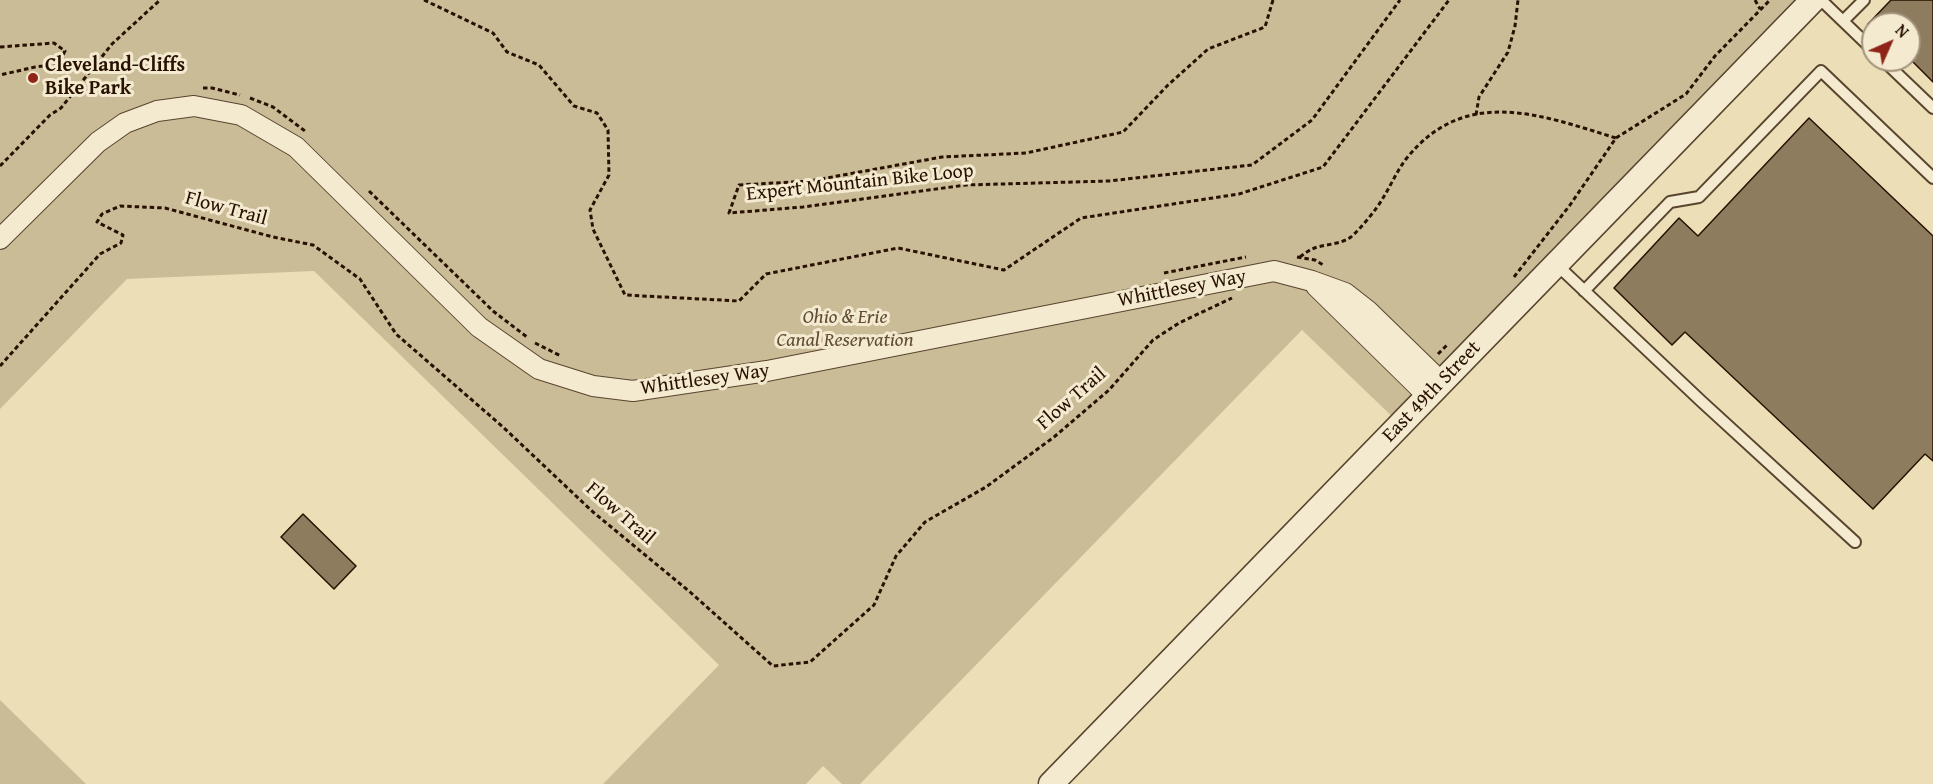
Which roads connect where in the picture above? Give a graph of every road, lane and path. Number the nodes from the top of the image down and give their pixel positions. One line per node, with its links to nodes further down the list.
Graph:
1 (160, 0): 23 (path)
2 (424, 0): 5 (path)
3 (1273, 0): 4 (path, Expert Mountain Bike Loop)
4 (1400, 0)
5 (1449, 0)
6 (1518, 0): 20 (path)
7 (1755, 0): 12 (path)
8 (1770, 0): 12 (path)
9 (1813, 0): 29 (street, East 49th Street)
10 (1821, 0): 13 (lane)
11 (1864, 0): 13 (lane)
12 (1761, 9): 22 (path)
13 (1843, 21): 14 (lane)
14 (1861, 38)
15 (0, 47): 17 (path)
16 (1896, 72): 19 (lane)
17 (0, 75)
18 (257, 100): 21 (path)
19 (1933, 108)
20 (1476, 115): 22 (path); 28 (path)
21 (307, 132)
22 (1616, 138): 33 (path)
23 (0, 166)
24 (1933, 178): 34 (lane)
25 (366, 189): 37 (path)
26 (0, 239): 30 (street, Whittlesey Way)
27 (1287, 255): 28 (path)
28 (1298, 257): 31 (path)
29 (1556, 264): 34 (lane); 39 (street, East 49th Street)
30 (1250, 266): 32 (path); 38 (path, Flow Trail); 39 (street, Whittlesey Way)
31 (1332, 269)
32 (1154, 275)
33 (1511, 280)
34 (1584, 291): 40 (lane)
35 (1449, 344): 36 (path)
36 (1433, 358)
37 (567, 359)
38 (0, 366)
39 (1435, 389): 41 (street, East 49th Street)
40 (1854, 542)
41 (1051, 784)

